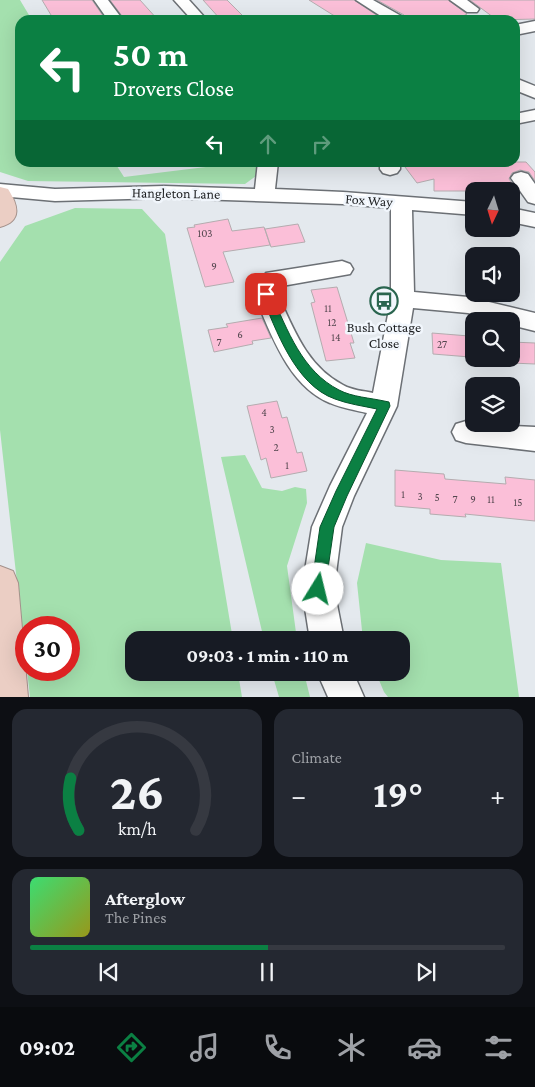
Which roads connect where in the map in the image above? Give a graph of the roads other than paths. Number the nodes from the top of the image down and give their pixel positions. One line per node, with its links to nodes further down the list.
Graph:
1 (100, 0): 6 (street)
2 (181, 0): 7 (street)
3 (364, 0): 8 (street)
4 (457, 0): 5 (street)
5 (472, 9)
6 (112, 15)
7 (195, 15)
8 (390, 15)
9 (535, 26): 10 (street)
10 (520, 29)
11 (520, 86): 12 (street)
12 (535, 93)
13 (535, 115): 14 (street)
14 (520, 119)
15 (267, 167): 19 (street)
16 (522, 178): 20 (street)
17 (0, 190): 18 (street, Hangleton Lane)
18 (55, 195): 19 (street, Hangleton Lane); 23 (street, Hangleton Lane)
19 (264, 195): 21 (street, Fox Way)
20 (535, 198)
21 (401, 202): 22 (street, Fox Way); 27 (street)
22 (465, 208)
23 (2, 209)
24 (520, 217): 25 (street)
25 (535, 220)
26 (342, 268): 29 (street)
27 (403, 300): 28 (street); 29 (street)
28 (535, 322)
29 (384, 406): 33 (street)
30 (466, 432): 31 (street)
31 (535, 439)
32 (0, 583): 35 (highway)
33 (325, 631)
34 (338, 681): 36 (street)
35 (8, 697)
36 (346, 697)

